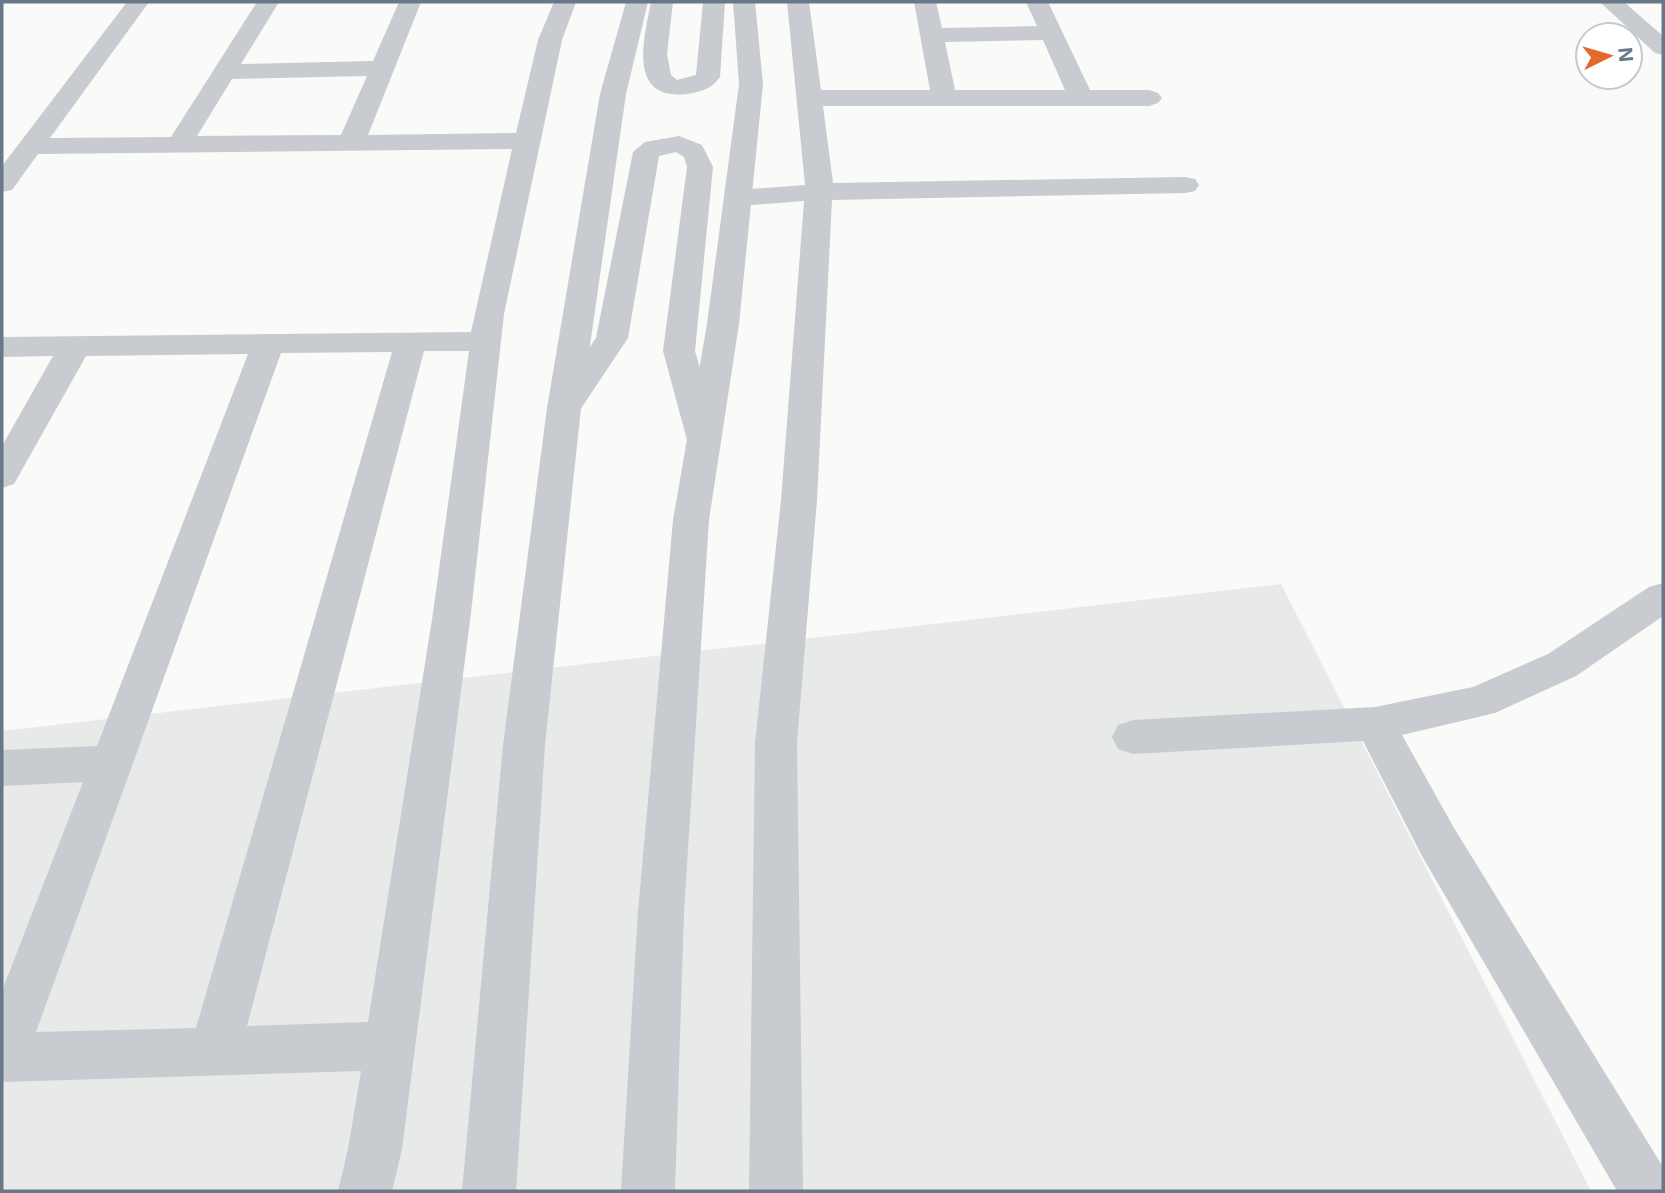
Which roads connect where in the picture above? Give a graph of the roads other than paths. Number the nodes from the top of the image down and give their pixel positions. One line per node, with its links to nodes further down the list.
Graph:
1 (138, 2): 25 (street)
2 (268, 2): 17 (street)
3 (410, 2): 16 (street)
4 (565, 2): 22 (street)
5 (637, 2): 35 (street)
6 (662, 2): 7 (street)
7 (714, 2)
8 (744, 2): 29 (street)
9 (798, 2): 18 (street)
10 (925, 2): 14 (street)
11 (1037, 2): 13 (street)
12 (1611, 2): 15 (street)
13 (1051, 33): 14 (street); 20 (street)
14 (932, 35): 19 (street)
15 (1663, 48)
16 (383, 68): 17 (street); 23 (street)
17 (224, 72): 24 (street)
18 (811, 98): 19 (street); 28 (street)
19 (944, 98): 20 (street)
20 (1081, 98): 21 (street)
21 (1149, 98)
22 (530, 141): 23 (street); 30 (street)
23 (351, 143): 24 (street)
24 (179, 145): 25 (street)
25 (30, 146): 26 (street)
26 (2, 184)
27 (1185, 185): 28 (street)
28 (819, 192): 29 (street); 49 (street)
29 (737, 198): 36 (street)
30 (486, 341): 31 (street); 43 (street)
31 (411, 342): 32 (street); 44 (street)
32 (268, 344): 33 (street); 41 (street)
33 (75, 346): 34 (street); 37 (street)
34 (2, 347)
35 (564, 408): 36 (street); 47 (street)
36 (704, 440): 48 (street)
37 (2, 476)
38 (1663, 597): 39 (street)
39 (1375, 723): 40 (street); 50 (street)
40 (1133, 737)
41 (111, 763): 42 (street); 45 (street)
42 (2, 768)
43 (390, 1046): 44 (street); 46 (street)
44 (215, 1051): 45 (street)
45 (2, 1057)
46 (365, 1191)
47 (489, 1191)
48 (648, 1191)
49 (776, 1191)
50 (1647, 1191)

